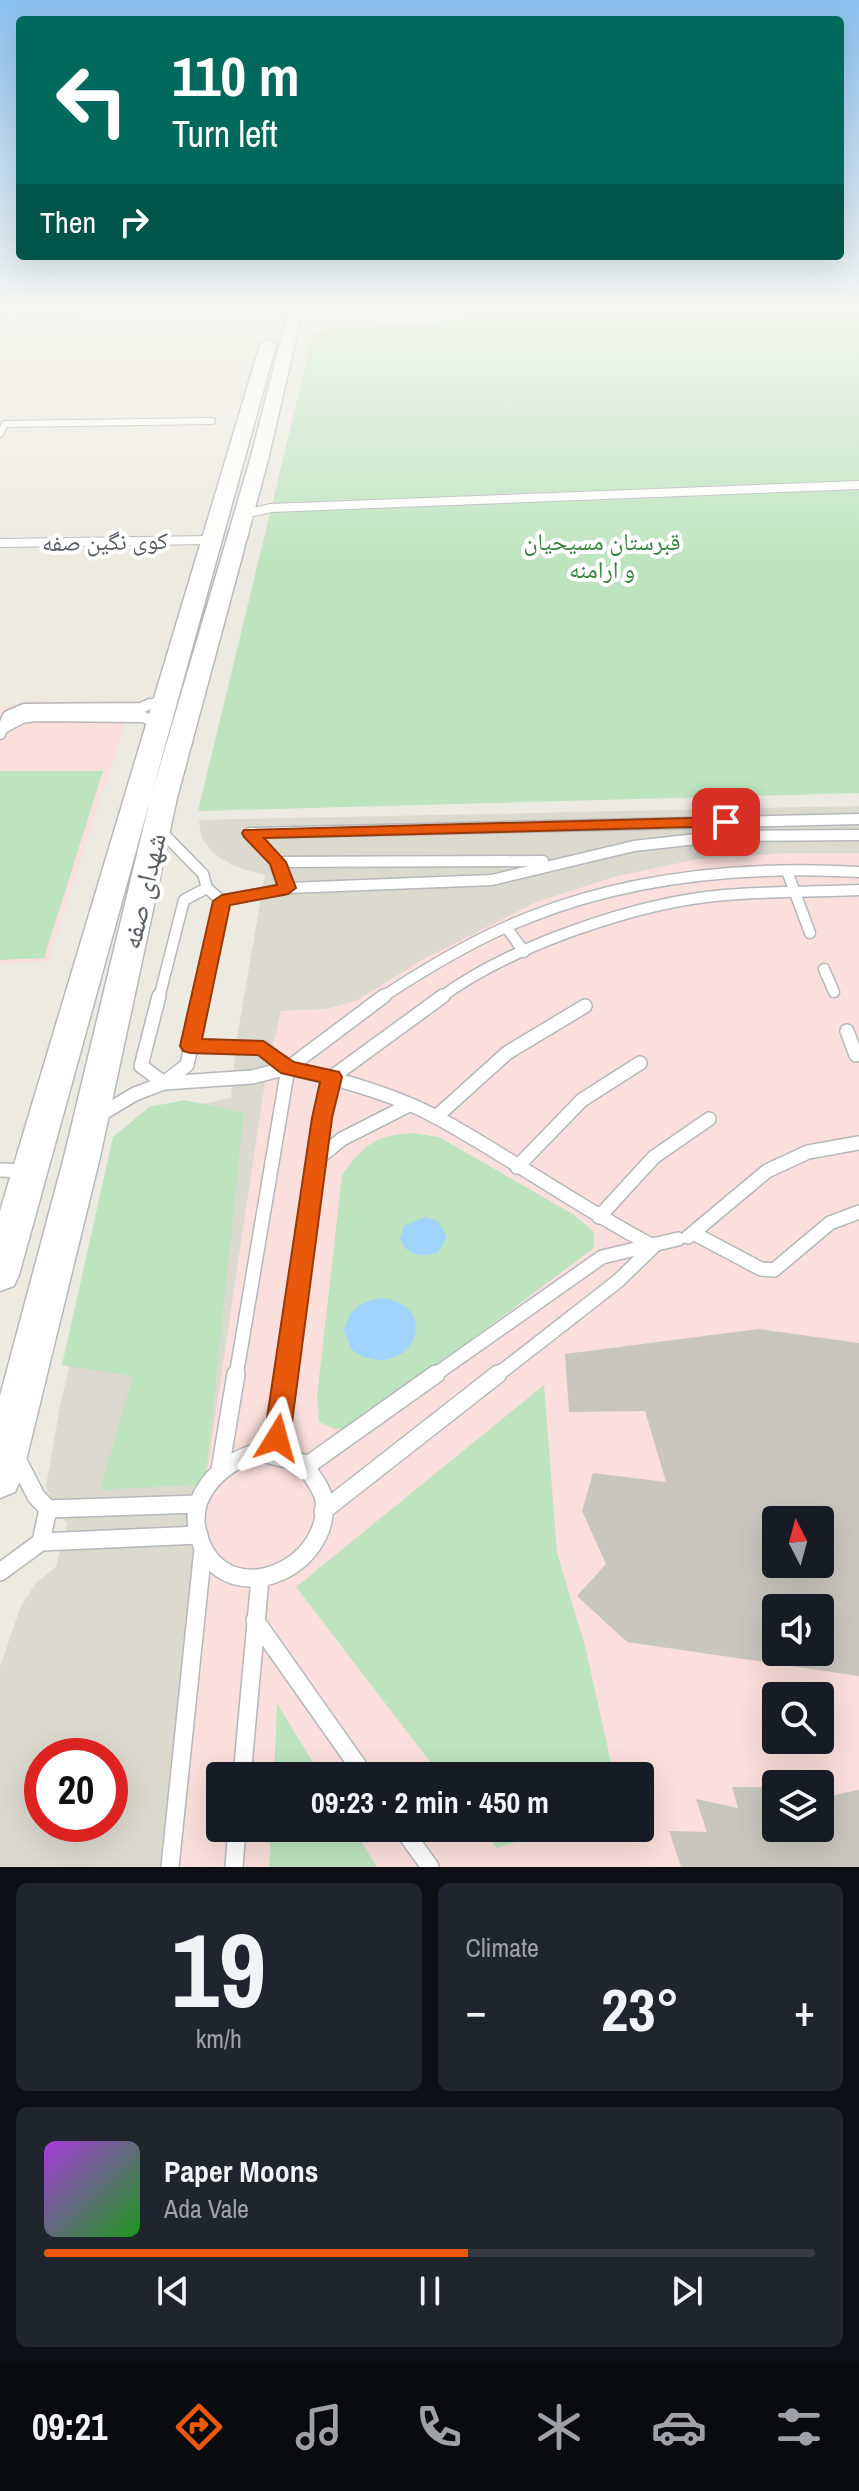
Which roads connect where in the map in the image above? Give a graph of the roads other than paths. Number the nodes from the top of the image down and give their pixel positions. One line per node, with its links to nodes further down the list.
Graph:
1 (262, 395): 4 (main road, شهدای صفه)
2 (266, 395): 4 (main road, شهدای صفه)
3 (212, 421): 5 (lane)
4 (257, 421): 7 (main road, شهدای صفه); 8 (main road, شهدای صفه)
5 (0, 434)
6 (859, 484): 7 (lane); 7 (lane)
7 (246, 505): 13 (main road, شهدای صفه)
8 (210, 540): 9 (lane, کوی نگین صفه); 10 (main road, شهدای صفه)
9 (0, 543)
10 (161, 711): 11 (lane); 11 (lane); 45 (main road, شهدای صفه)
11 (1, 731)
12 (859, 819): 16 (lane)
13 (158, 828): 19 (lane); 40 (main road, شهدای صفه)
14 (859, 835): 15 (lane)
15 (560, 861): 16 (lane); 20 (lane)
16 (277, 862): 20 (lane)
17 (787, 871): 18 (lane); 22 (lane); 24 (lane)
18 (859, 872)
19 (207, 888): 23 (lane); 36 (lane)
20 (288, 888): 23 (lane)
21 (859, 890): 22 (lane)
22 (794, 891): 25 (lane); 26 (lane)
23 (222, 901): 31 (lane)
24 (507, 928): 26 (lane); 34 (lane)
25 (810, 933)
26 (524, 952): 35 (lane)
27 (824, 969): 28 (lane)
28 (834, 992)
29 (585, 1006): 38 (lane)
30 (847, 1031): 32 (lane)
31 (190, 1046): 34 (lane); 36 (lane)
32 (856, 1055)
33 (640, 1063): 43 (lane)
34 (288, 1068): 35 (lane); 36 (lane); 54 (lane)
35 (332, 1077): 37 (lane); 42 (lane)
36 (164, 1083): 40 (lane)
37 (407, 1106): 38 (lane); 42 (lane)
38 (436, 1117): 43 (lane)
39 (709, 1119): 47 (lane)
40 (91, 1121): 51 (main road, شهدای صفه)
41 (859, 1143): 48 (lane)
42 (316, 1160): 52 (lane)
43 (517, 1167): 47 (lane)
44 (0, 1170): 45 (lane)
45 (29, 1171): 50 (main road, شهدای صفه)
46 (859, 1212): 48 (lane)
47 (599, 1217): 49 (lane)
48 (687, 1237): 49 (lane)
49 (653, 1246): 53 (lane); 58 (lane)
50 (0, 1275)
51 (8, 1443): 55 (main road, شهدای صفه); 57 (lane)
52 (274, 1455): 53 (lane); 54 (lane)
53 (305, 1467): 58 (lane)
54 (220, 1470): 56 (lane)
55 (0, 1477)
56 (198, 1504): 57 (lane); 60 (lane)
57 (48, 1509): 59 (lane)
58 (323, 1511): 62 (lane)
59 (41, 1542): 60 (lane); 61 (lane)
60 (201, 1542): 62 (lane); 68 (lane)
61 (0, 1572)
62 (260, 1579): 63 (lane)
63 (255, 1620): 64 (lane); 65 (lane)
64 (243, 1762)
65 (355, 1762)
66 (236, 1842): 69 (lane)
67 (412, 1842): 70 (lane)
68 (170, 1867)
69 (234, 1867)
70 (430, 1867)

